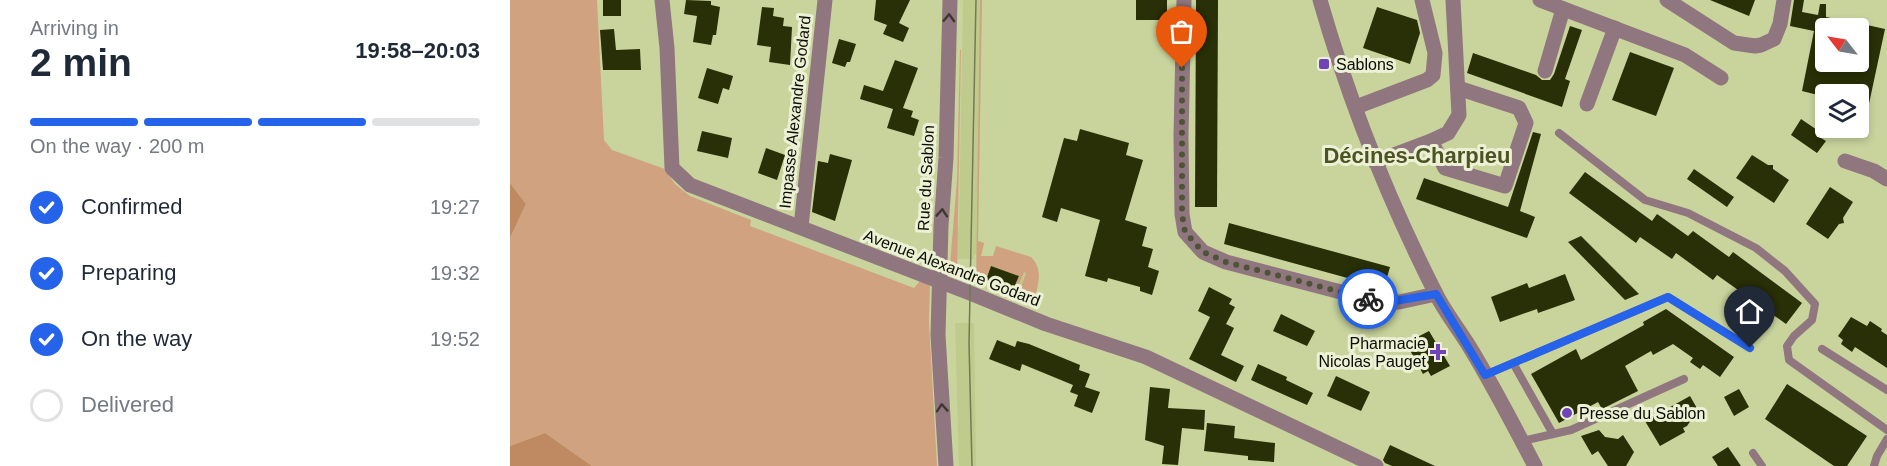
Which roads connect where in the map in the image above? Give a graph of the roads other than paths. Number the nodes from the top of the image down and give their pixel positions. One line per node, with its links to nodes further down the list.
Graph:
1 (662, 0): 23 (street, Avenue Alexandre Godard)
2 (825, 0): 23 (street, Impasse Alexandre Godard)
3 (950, 0): 24 (street, Rue du Sablon, one-way to 3)
4 (1184, 0): 25 (street)
5 (1320, 0): 17 (street)
6 (1422, 0): 17 (street)
7 (1453, 0): 15 (street)
8 (1540, 0): 11 (street)
9 (1667, 0): 10 (street)
10 (1784, 0)
11 (1563, 9): 12 (street); 13 (street)
12 (1615, 28): 14 (street); 16 (street)
13 (1545, 71)
14 (1721, 78)
15 (1458, 88): 19 (street); 19 (street)
16 (1587, 104)
17 (1356, 106): 21 (street)
18 (1559, 133): 32 (lane)
19 (1431, 141): 21 (street)
20 (1845, 161): 22 (street)
21 (1375, 162): 25 (street)
22 (1887, 179)
23 (801, 227): 24 (street, Avenue Alexandre Godard)
24 (939, 281): 37 (street, Rue du Sablon, one-way to 24); 38 (street, Avenue Alexandre Godard)
25 (1436, 294): 29 (street)
26 (1750, 348): 28 (lane)
27 (1822, 349): 31 (lane)
28 (1513, 363): 29 (lane); 33 (lane)
29 (1485, 375): 35 (street)
30 (1684, 379): 33 (lane)
31 (1887, 390)
32 (1887, 430)
33 (1553, 434): 35 (lane)
34 (1887, 439): 41 (lane)
35 (1522, 441): 39 (street)
36 (1753, 453): 40 (lane)
37 (946, 466)
38 (1376, 466)
39 (1535, 466)
40 (1762, 466)
41 (1874, 466)

